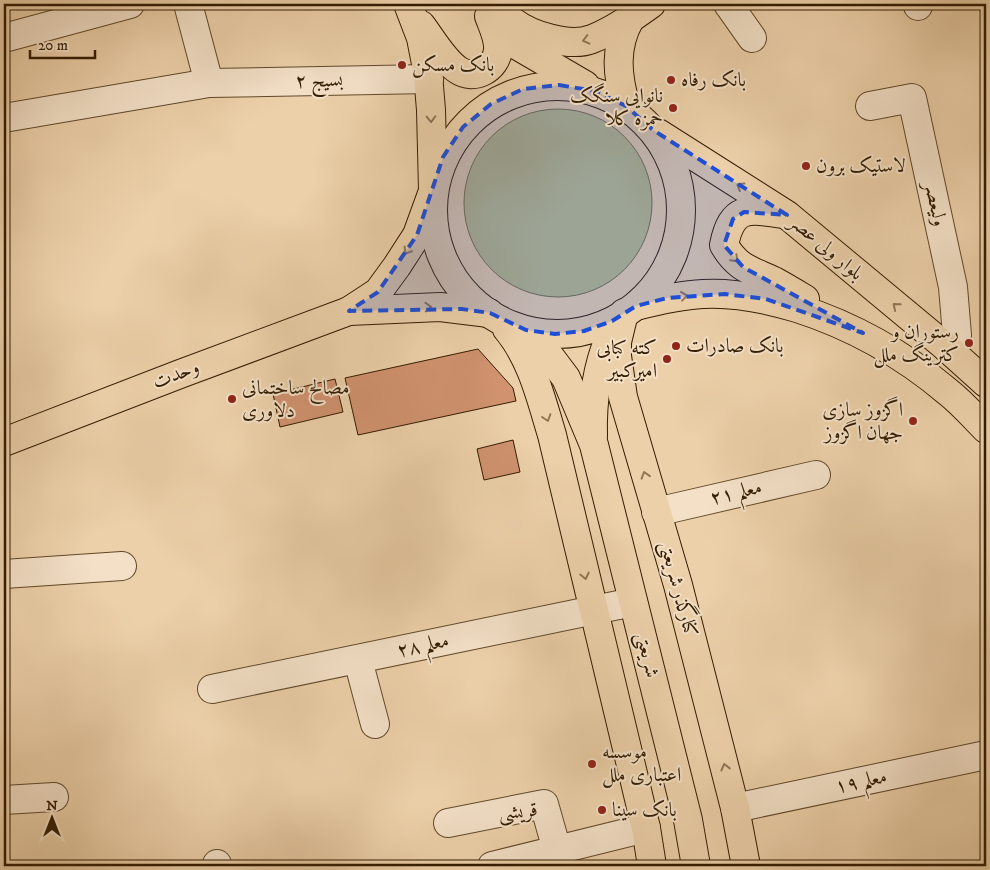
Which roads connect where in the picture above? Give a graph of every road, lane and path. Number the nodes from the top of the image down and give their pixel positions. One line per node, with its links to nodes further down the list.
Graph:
1 (130, 4): 8 (street)
2 (188, 4): 11 (street)
3 (651, 4): 7 (main road)
4 (728, 4): 9 (street)
5 (488, 8): 6 (main road); 7 (main road, one-way to 5); 12 (main road)
6 (410, 9): 10 (main road)
7 (630, 19): 13 (main road)
8 (4, 38)
9 (752, 38)
10 (429, 79): 11 (street, بسیج ۲); 17 (main road, one-way to 17)
11 (209, 83): 15 (street, بسیج ۲)
12 (595, 91): 13 (main road); 17 (main road)
13 (626, 106): 16 (main road)
14 (870, 106): 23 (street, ولیعصر)
15 (4, 118)
16 (653, 130): 18 (main road, بلوار ولی عصر, one-way to 16); 19 (main road)
17 (433, 191): 20 (main road, وحدت, one-way to 20); 21 (main road)
18 (787, 215): 22 (main road, one-way to 22); 23 (main road, بلوار ولی عصر, one-way to 18)
19 (630, 309): 21 (main road); 22 (main road, one-way to 22); 27 (main road); 29 (main road, کنارگذر شریعتی, one-way to 19)
20 (349, 310): 21 (main road, وحدت, one-way to 21); 26 (main road, وحدت)
21 (500, 319): 27 (main road); 33 (main road, one-way to 33)
22 (863, 334): 25 (main road)
23 (946, 348): 24 (main road, بلوار ولی عصر)
24 (986, 383)
25 (986, 429)
26 (4, 442)
27 (594, 445): 32 (main road, شریعتی)
28 (816, 475): 29 (street, معلم ۲۱)
29 (656, 512): 40 (main road, کنارگذر شریعتی, one-way to 29)
30 (122, 566): 31 (street)
31 (4, 574)
32 (633, 602): 33 (street, معلم ۲۸); 46 (main road, شریعتی)
33 (593, 611): 34 (street, معلم ۲۸); 42 (main road)
34 (358, 660): 35 (street, معلم ۲۸); 36 (street)
35 (212, 689)
36 (375, 724)
37 (986, 755): 40 (street, معلم ۱۹)
38 (54, 797): 39 (street)
39 (4, 800)
40 (735, 808): 47 (main road, کنارگذر شریعتی)
41 (448, 823): 43 (street, قریشی)
42 (646, 828): 43 (street); 45 (main road)
43 (557, 850): 44 (street)
44 (492, 866)
45 (652, 866)
46 (696, 866)
47 (746, 866)

